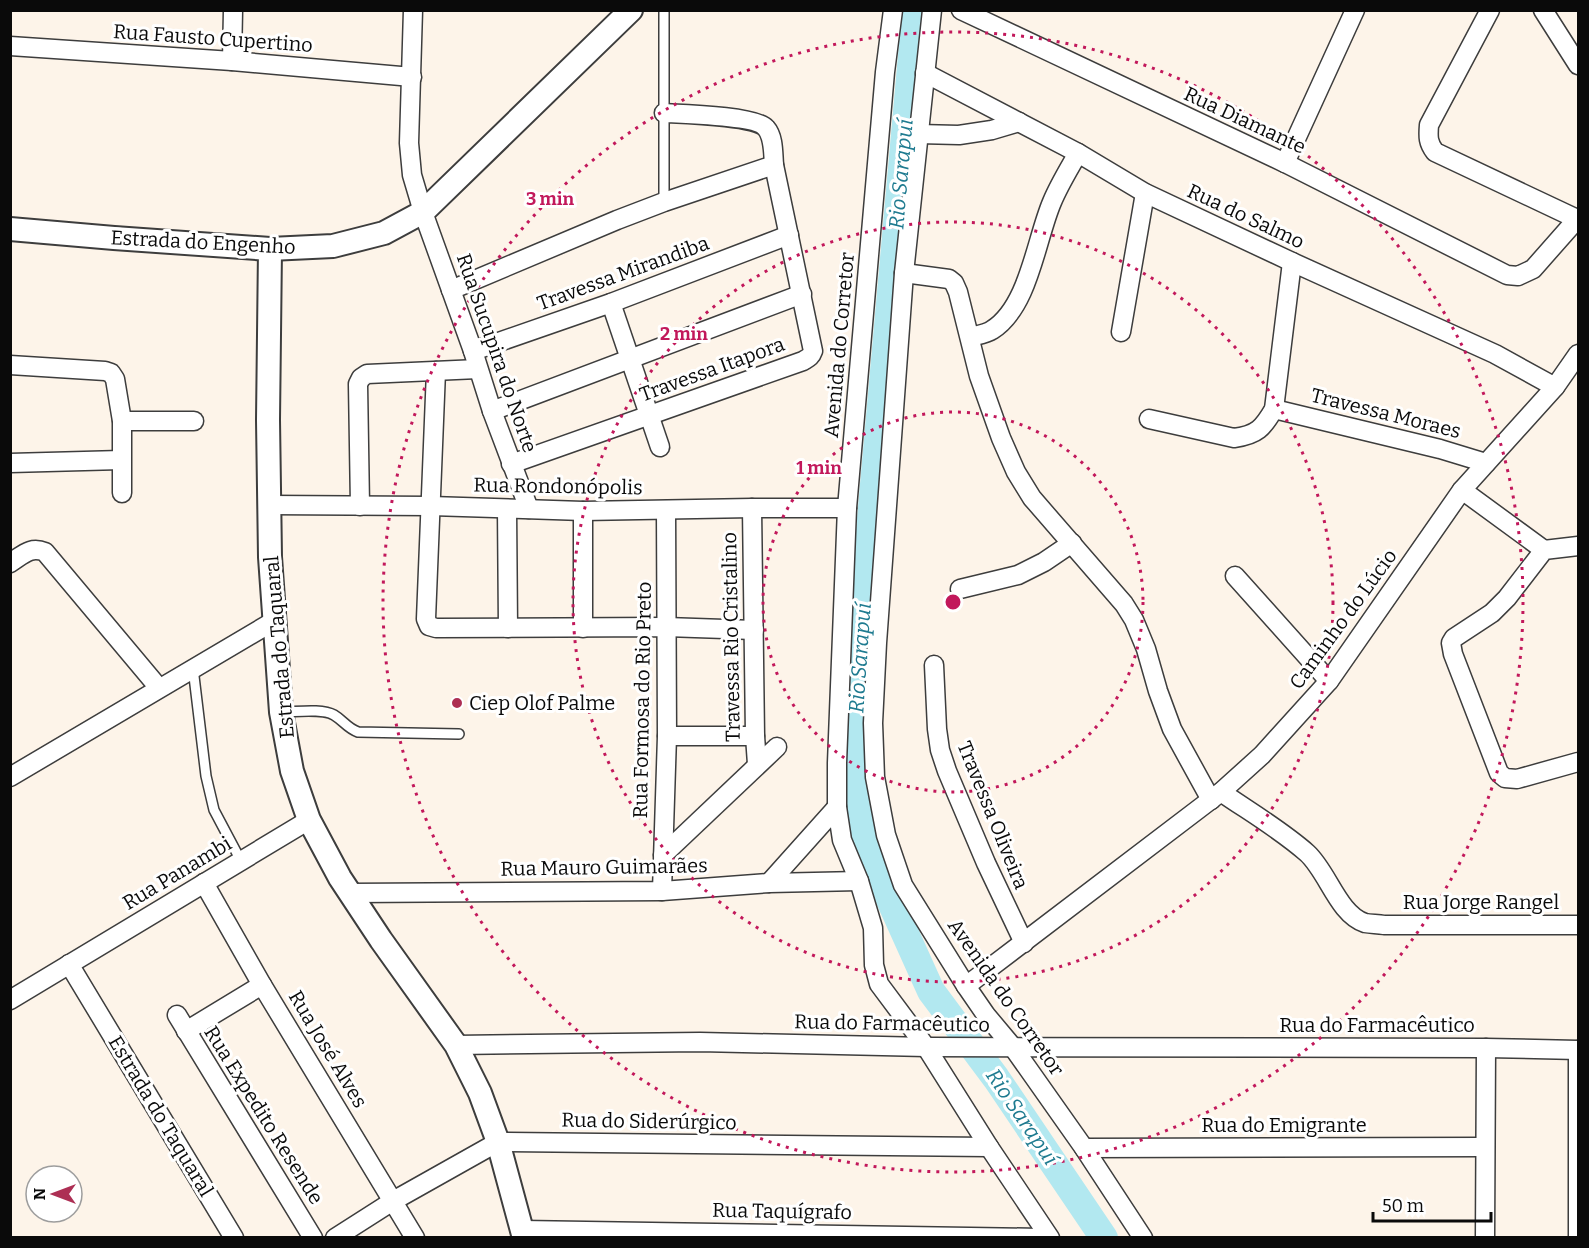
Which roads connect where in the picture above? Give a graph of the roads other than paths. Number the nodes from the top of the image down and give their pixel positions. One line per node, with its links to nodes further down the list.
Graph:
1 (233, 10): 12 (street)
2 (413, 10): 15 (street, Rua Sucupira do Norte)
3 (631, 10): 24 (street, Estrada do Engenho)
4 (664, 10): 16 (lane)
5 (893, 10): 60 (street, Avenida do Corretor)
6 (932, 10): 14 (street, Avenida do Corretor)
7 (961, 10): 20 (street, Rua Diamante)
8 (1355, 10): 20 (street)
9 (1490, 10): 25 (street)
10 (1543, 10): 13 (street)
11 (10, 46): 12 (street, Rua Fausto Cupertino)
12 (232, 61): 15 (street, Rua Fausto Cupertino)
13 (1578, 65)
14 (925, 73): 17 (street, Rua do Salmo); 18 (street, Avenida do Corretor)
15 (412, 77): 24 (street, Rua Sucupira do Norte)
16 (664, 113): 21 (street, Travessa Itapora); 23 (lane)
17 (1019, 122): 18 (street); 19 (street, Rua do Salmo)
18 (918, 134): 30 (street, Avenida do Corretor)
19 (1078, 153): 22 (street, Rua do Salmo); 35 (street)
20 (1285, 163): 25 (street, Rua Diamante)
21 (774, 165): 23 (street); 27 (street, Travessa Itapora)
22 (1145, 193): 29 (street, Rua do Salmo); 34 (street)
23 (664, 202): 31 (street)
24 (423, 212): 28 (street, Estrada do Engenho); 31 (street, Rua Sucupira do Norte)
25 (1578, 219)
26 (10, 229): 28 (street, Estrada do Engenho)
27 (789, 235): 32 (street, Travessa Itapora); 33 (street, Travessa Mirandiba)
28 (270, 249): 56 (street, Estrada do Taquaral)
29 (1292, 262): 42 (street, Rua do Salmo); 43 (street)
30 (904, 273): 35 (street); 102 (street, Avenida do Corretor)
31 (451, 290): 36 (street, Rua Sucupira do Norte)
32 (802, 294): 38 (street); 45 (street, Travessa Itapora)
33 (611, 303): 36 (street, Travessa Mirandiba); 38 (street)
34 (1121, 332)
35 (970, 337): 65 (street)
36 (473, 351): 40 (street, Rua Sucupira do Norte)
37 (1578, 354): 42 (street, Caminho do Lúcio)
38 (630, 359): 44 (street); 45 (street)
39 (10, 365): 47 (street)
40 (478, 369): 41 (street); 44 (street, Rua Sucupira do Norte)
41 (436, 370): 57 (street); 58 (street)
42 (1555, 387): 52 (street, Caminho do Lúcio)
43 (1274, 409): 46 (street); 52 (street, Travessa Moraes)
44 (492, 411): 53 (street, Rua Sucupira do Norte)
45 (649, 415): 49 (street); 53 (street, Travessa Itapora)
46 (1149, 419)
47 (122, 421): 48 (street); 50 (street)
48 (194, 421)
49 (660, 447)
50 (121, 460): 51 (street); 55 (street)
51 (10, 463)
52 (1486, 463): 54 (street, Caminho do Lúcio)
53 (511, 464): 62 (street, Rua Sucupira do Norte)
54 (1462, 490): 67 (street); 78 (street, Caminho do Lúcio)
55 (122, 493)
56 (269, 505): 57 (street, Rua Rondonópolis); 71 (street, Estrada do Taquaral)
57 (360, 506): 58 (street, Rua Rondonópolis)
58 (431, 506): 61 (street, Rua Rondonópolis); 73 (street)
59 (752, 508): 60 (street, Rua Rondonópolis); 63 (street, Rua Rondonópolis); 75 (street, Travessa Rio Cristalino)
60 (847, 508): 89 (street, Avenida do Corretor)
61 (507, 509): 62 (street, Rua Rondonópolis); 73 (street)
62 (529, 509): 64 (street, Rua Rondonópolis)
63 (666, 510): 64 (street, Rua Rondonópolis); 72 (street, Rua Formosa do Rio Preto)
64 (583, 511): 74 (street)
65 (1072, 543): 70 (street); 88 (street)
66 (1578, 546): 67 (street)
67 (1544, 550): 85 (street)
68 (10, 563): 79 (street)
69 (1235, 576): 78 (street)
70 (960, 589)
71 (274, 621): 77 (street); 80 (street, Estrada do Taquaral)
72 (666, 627): 74 (street); 75 (street); 82 (street, Rua Formosa do Rio Preto)
73 (508, 628): 74 (street)
74 (583, 628)
75 (754, 630): 83 (street, Travessa Rio Cristalino)
76 (934, 665): 99 (street, Travessa Oliveira)
77 (193, 669): 79 (street); 92 (lane)
78 (1329, 681): 88 (street, Caminho do Lúcio)
79 (159, 688): 87 (street)
80 (281, 712): 81 (lane); 90 (street, Estrada do Taquaral)
81 (459, 734)
82 (667, 736): 83 (street); 91 (street, Rua Formosa do Rio Preto)
83 (754, 736): 86 (street, Travessa Rio Cristalino)
84 (777, 747): 86 (street)
85 (1578, 762)
86 (757, 764): 91 (street)
87 (10, 777)
88 (1216, 796): 98 (street, Rua Jorge Rangel); 99 (street, Caminho do Lúcio)
89 (837, 807): 93 (street, Avenida do Corretor); 95 (street)
90 (309, 820): 92 (street, Rua Panambi); 97 (street, Estrada do Taquaral)
91 (663, 855): 96 (street, Rua Formosa do Rio Preto)
92 (241, 861): 94 (street, Rua Panambi)
93 (859, 881): 95 (street, Rua Mauro Guimarães); 105 (street, Avenida do Corretor)
94 (204, 883): 100 (street, Rua Panambi); 101 (street, Rua José Alves)
95 (769, 883): 96 (street, Rua Mauro Guimarães)
96 (662, 891): 97 (street, Rua Mauro Guimarães)
97 (350, 893): 104 (street, Estrada do Taquaral)
98 (1578, 924)
99 (1024, 943): 102 (street, Caminho do Lúcio)
100 (69, 964): 103 (street, Rua Panambi); 115 (street, Estrada do Taquaral)
101 (262, 985): 113 (street, Rua José Alves); 116 (street, Rua Expedito Resende)
102 (966, 986): 106 (street, Avenida do Corretor)
103 (10, 1000)
104 (456, 1045): 105 (street, Rua do Farmacêutico); 109 (street, Estrada do Taquaral)
105 (934, 1046): 106 (street, Rua do Farmacêutico); 110 (street, Avenida do Corretor)
106 (1012, 1046): 107 (street, Rua do Farmacêutico); 112 (street, Avenida do Corretor)
107 (1486, 1048): 108 (street, Rua do Farmacêutico); 111 (street)
108 (1578, 1050): 123 (street)
109 (498, 1142): 110 (street, Rua do Siderúrgico); 113 (street, Rua do Siderúrgico); 114 (street, Estrada do Taquaral)
110 (989, 1147): 120 (street, Avenida do Corretor)
111 (1485, 1147): 112 (street, Rua do Emigrante); 122 (street)
112 (1084, 1148): 121 (street, Avenida do Corretor)
113 (393, 1201): 117 (street, Rua do Siderúrgico); 118 (street, Rua José Alves)
114 (523, 1234): 119 (street, Rua Taquígrafo)
115 (234, 1238)
116 (313, 1238)
117 (335, 1238)
118 (415, 1238)
119 (1041, 1238)
120 (1050, 1238)
121 (1143, 1238)
122 (1485, 1238)
123 (1578, 1238)

